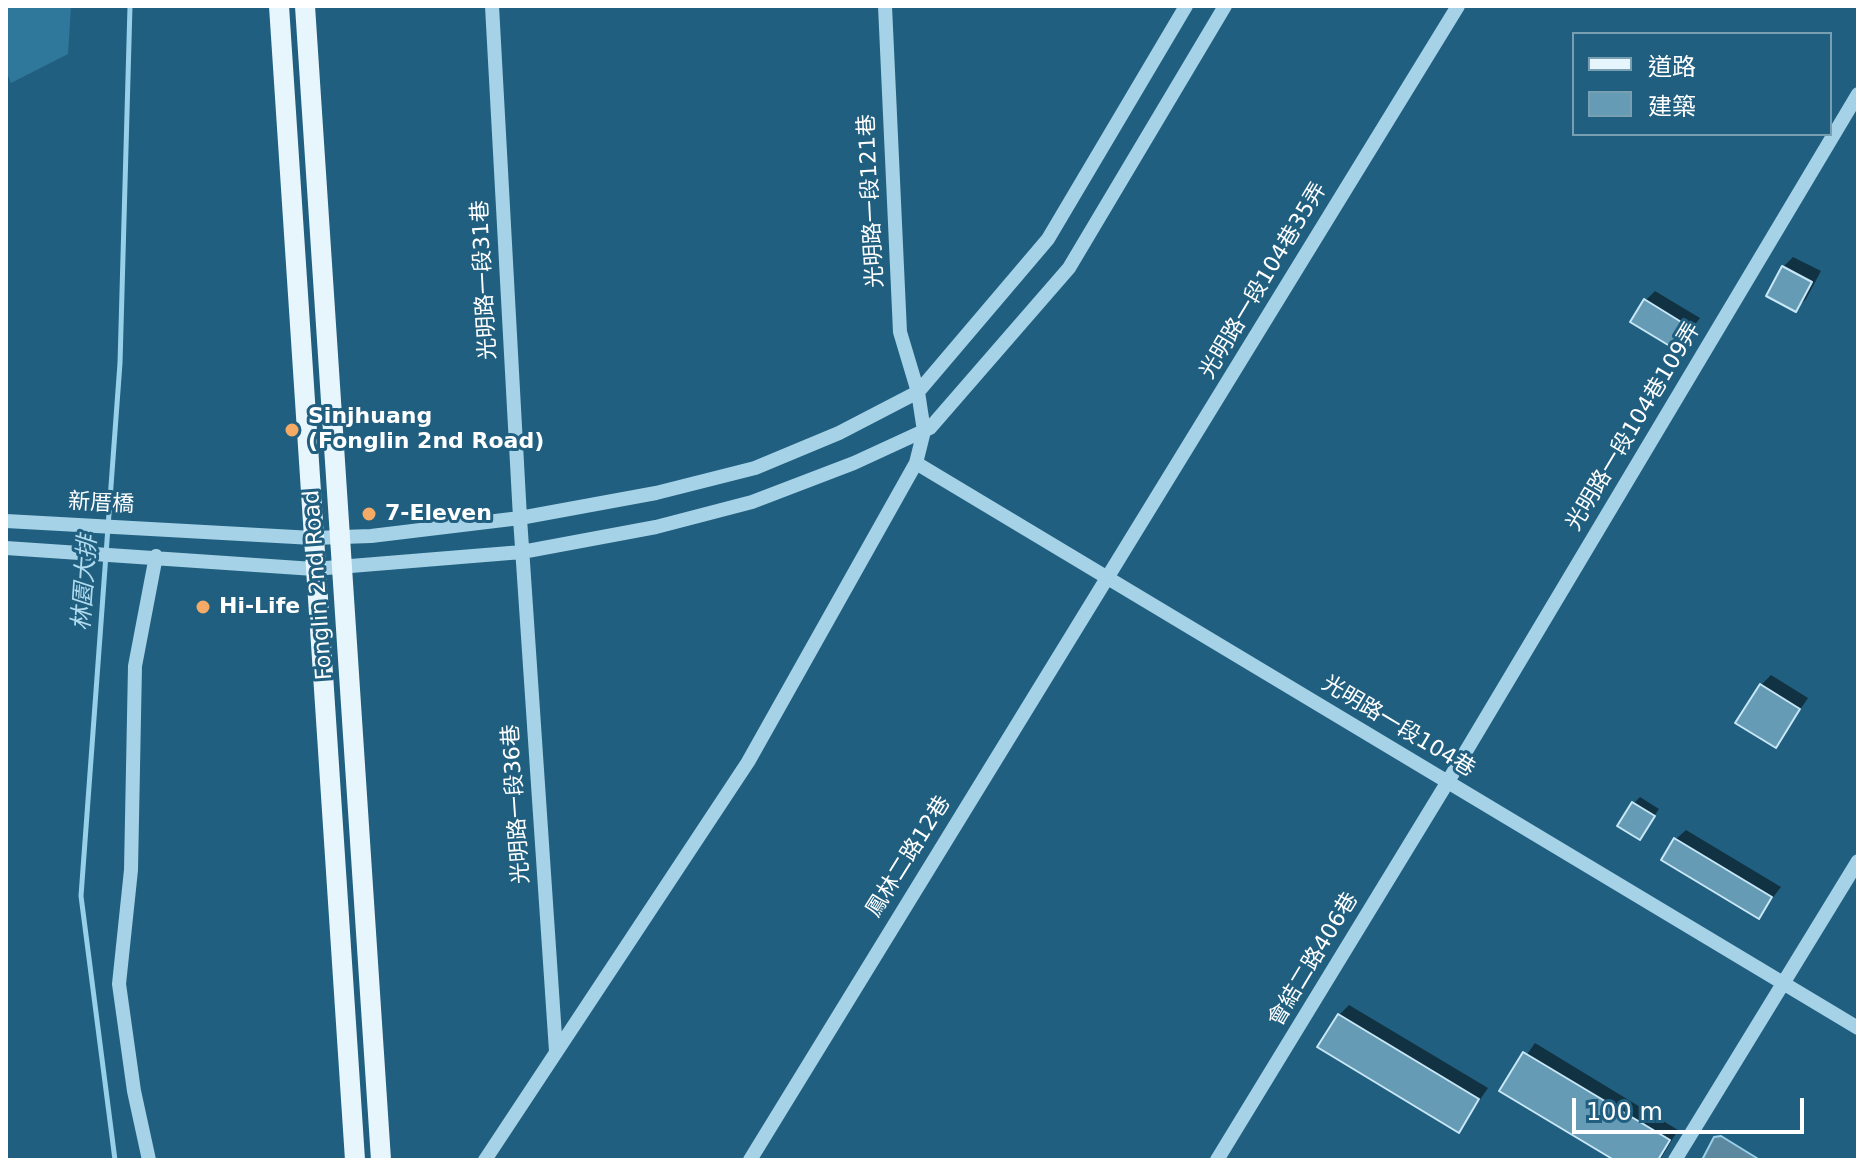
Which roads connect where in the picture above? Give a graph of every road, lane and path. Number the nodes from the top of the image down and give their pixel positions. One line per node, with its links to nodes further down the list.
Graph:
1 (279, 6): 15 (main road, Fonglin 2nd Road)
2 (305, 6): 14 (main road, Fonglin 2nd Road)
3 (492, 6): 12 (street, 光明路一段31巷)
4 (885, 6): 9 (street, 光明路一段121巷)
5 (1186, 6): 9 (street)
6 (1225, 6): 10 (street)
7 (1458, 6): 21 (street, 光明路一段104巷35弄)
8 (1858, 94): 22 (street, 光明路一段104巷109弄)
9 (918, 392): 10 (street, 光明路一段121巷); 12 (street, 新厝橋)
10 (924, 431): 11 (street); 17 (street)
11 (916, 463): 21 (street, 光明路一段104巷); 26 (street)
12 (520, 518): 14 (street, 新厝橋); 17 (street, 光明路一段31巷)
13 (6, 521): 15 (street, 新厝橋)
14 (341, 537): 15 (street, 新厝橋); 19 (main road, Fonglin 2nd Road)
15 (313, 538): 20 (main road, Fonglin 2nd Road)
16 (6, 548): 18 (street)
17 (522, 552): 19 (street); 26 (street, 光明路一段36巷)
18 (152, 556): 20 (street); 27 (street)
19 (342, 567): 20 (street); 29 (main road, Fonglin 2nd Road)
20 (314, 569): 28 (main road, Fonglin 2nd Road)
21 (1108, 578): 22 (street, 光明路一段104巷); 31 (street, 鳳林二路12巷)
22 (1447, 783): 24 (street, 光明路一段104巷); 32 (street, 會結二路406巷)
23 (1858, 861): 24 (street)
24 (1784, 983): 25 (street, 光明路一段104巷); 33 (street)
25 (1858, 1028)
26 (556, 1052): 30 (street)
27 (149, 1160)
28 (355, 1160)
29 (381, 1160)
30 (485, 1160)
31 (750, 1160)
32 (1217, 1160)
33 (1675, 1160)

